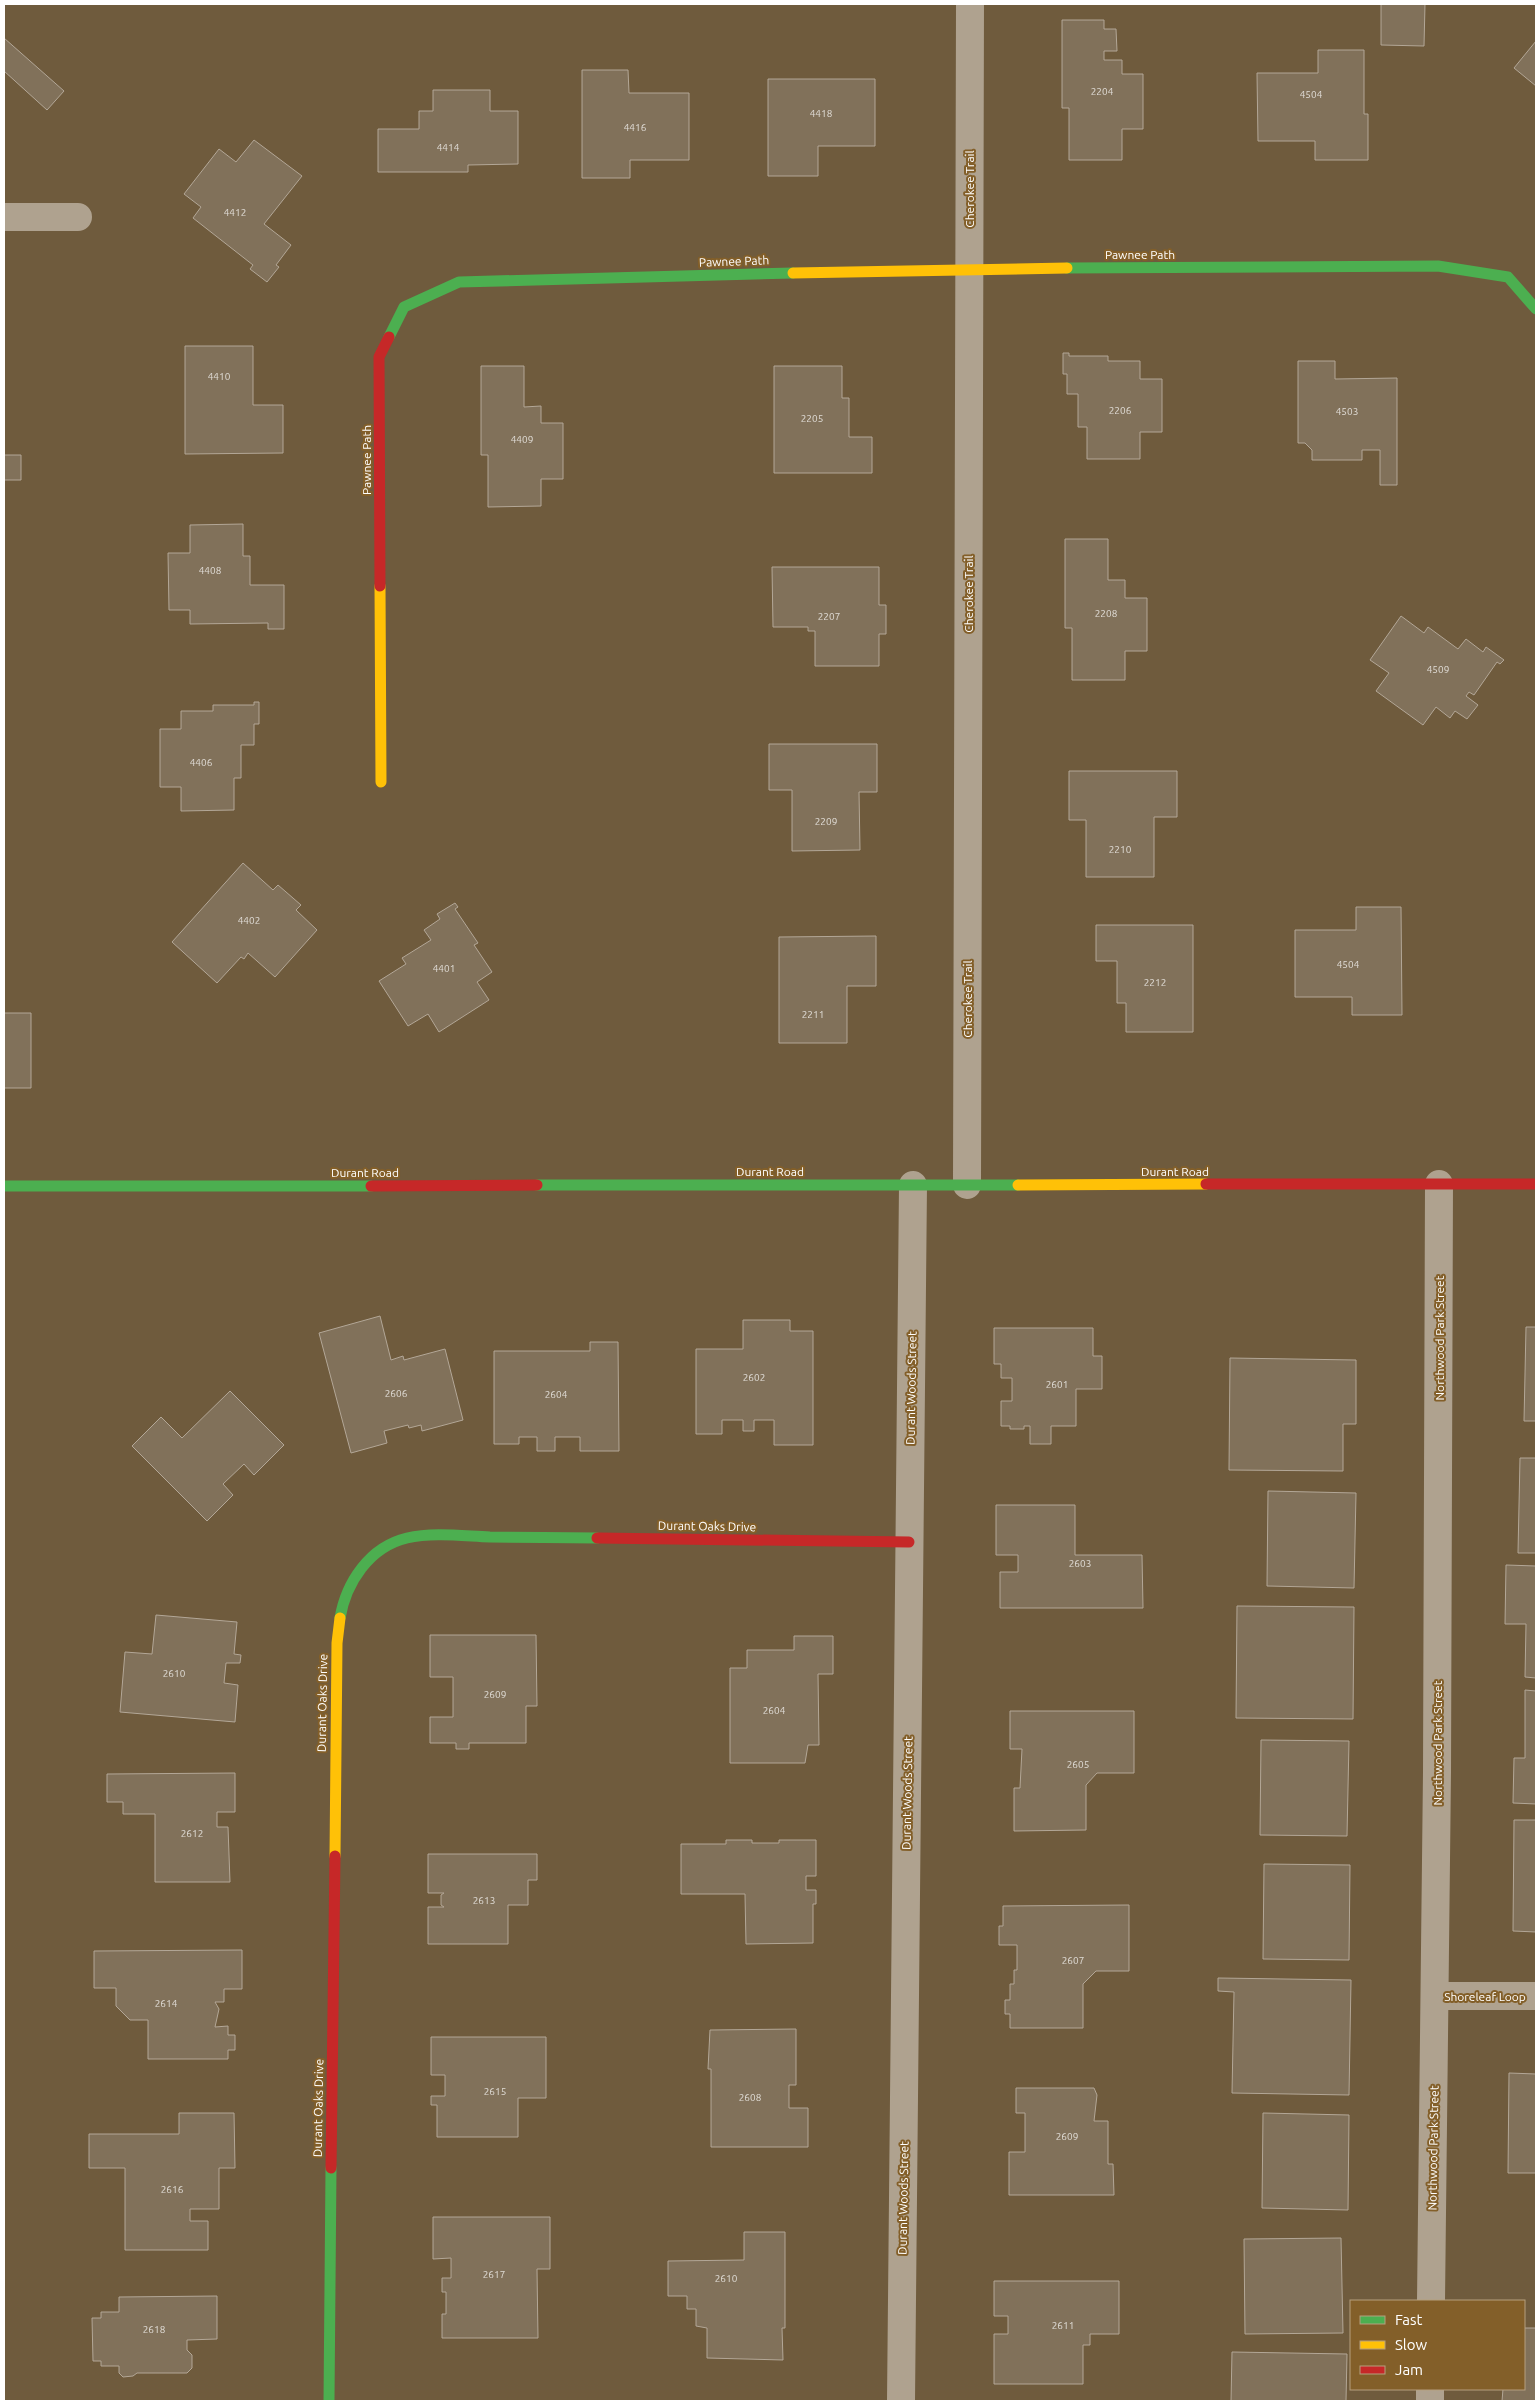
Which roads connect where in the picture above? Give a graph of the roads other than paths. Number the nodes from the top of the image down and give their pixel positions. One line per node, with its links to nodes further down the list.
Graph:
1 (970, 4): 4 (street, Cherokee Trail)
2 (78, 216): 3 (street)
3 (4, 217)
4 (969, 269): 5 (street, Pawnee Path); 6 (street, Pawnee Path); 10 (street, Cherokee Trail)
5 (1536, 309)
6 (381, 782)
7 (1439, 1184): 8 (street, Durant Road); 10 (street, Durant Road); 13 (street, Northwood Park Street)
8 (1536, 1184)
9 (913, 1185): 10 (street, Durant Road); 11 (street, Durant Road); 12 (street, Durant Woods Street)
10 (967, 1185)
11 (4, 1186)
12 (909, 1542): 16 (street, Durant Oaks Drive); 17 (street, Durant Woods Street)
13 (1435, 1996): 14 (street, Shoreleaf Loop); 15 (street, Northwood Park Street)
14 (1536, 1996)
15 (1431, 2300)
16 (329, 2401)
17 (901, 2401)

